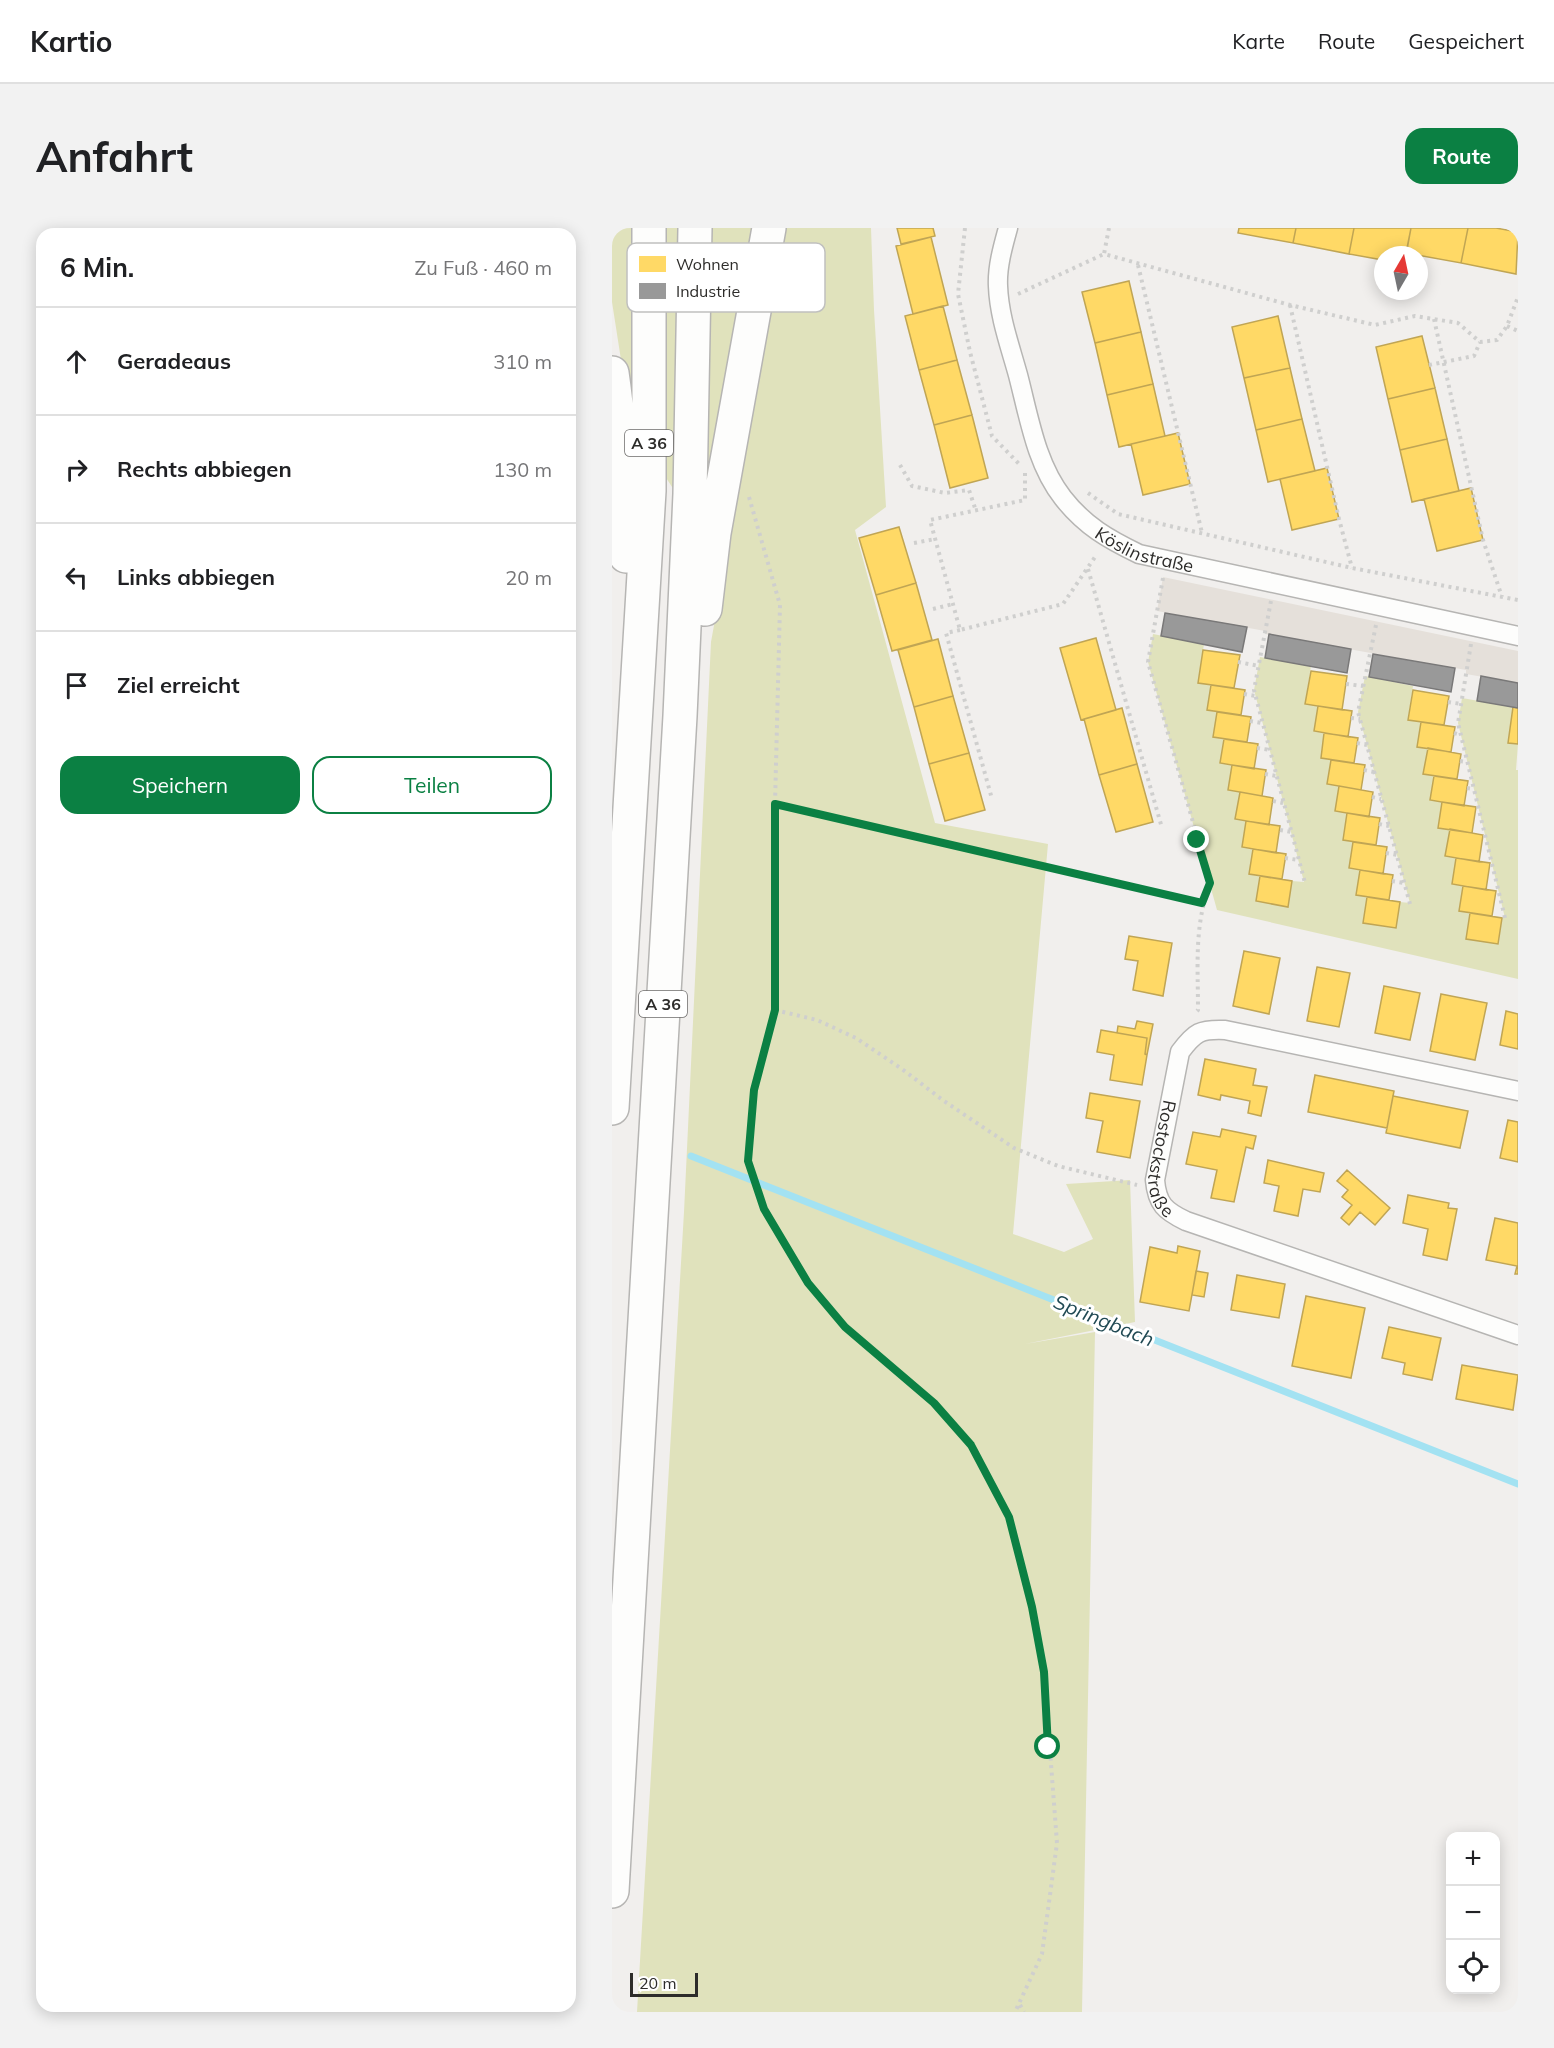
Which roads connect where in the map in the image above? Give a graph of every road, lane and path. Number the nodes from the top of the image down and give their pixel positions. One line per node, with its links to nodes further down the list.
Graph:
1 (695, 228): 6 (highway, A 36)
2 (769, 228): 7 (highway)
3 (965, 228): 24 (path)
4 (1008, 228): 43 (street, Köslinstraße)
5 (1109, 228): 8 (path)
6 (695, 243)
7 (766, 243)
8 (1104, 254): 9 (path); 10 (path)
9 (1138, 265): 12 (path); 29 (path)
10 (1016, 286)
11 (1518, 297): 17 (path)
12 (1290, 305): 16 (path); 34 (path)
13 (649, 312): 45 (highway, A 36)
14 (694, 312): 54 (highway, A 36)
15 (754, 312): 54 (highway)
16 (1434, 319): 19 (path); 20 (path)
17 (1507, 326): 18 (path); 19 (path)
18 (1518, 331)
19 (1480, 342): 20 (path)
20 (1443, 362): 21 (path); 36 (path)
21 (1429, 365)
22 (612, 373): 45 (highway)
23 (900, 465): 28 (path)
24 (1025, 470): 25 (path); 28 (path)
25 (1029, 477)
26 (1083, 489): 29 (path)
27 (748, 493): 78 (path)
28 (975, 510): 30 (path)
29 (1202, 532): 34 (path)
30 (935, 539): 31 (path); 39 (path)
31 (914, 543)
32 (1099, 551): 33 (path)
33 (1088, 568): 42 (path); 81 (path)
34 (1352, 568): 36 (path)
35 (1163, 577): 78 (path)
36 (1502, 597): 38 (path)
37 (1271, 600): 47 (path)
38 (1518, 600)
39 (953, 604): 40 (path); 42 (path)
40 (933, 609)
41 (1376, 622): 49 (path)
42 (960, 630): 74 (path)
43 (1518, 636)
44 (1472, 641): 53 (path)
45 (638, 657): 95 (highway, A 36)
46 (1238, 662): 47 (path)
47 (1259, 666): 51 (path)
48 (1346, 684): 49 (path)
49 (1363, 686): 56 (path)
50 (1244, 694): 51 (path)
51 (1255, 696): 58 (path)
52 (1448, 702): 53 (path)
53 (1461, 704): 60 (path)
54 (680, 716): 98 (highway, A 36)
55 (1351, 717): 56 (path)
56 (1360, 719): 62 (path)
57 (1250, 721): 58 (path)
58 (1262, 723): 64 (path)
59 (1454, 734): 60 (path)
60 (1461, 735): 66 (path)
61 (1357, 743): 62 (path)
62 (1367, 745): 68 (path)
63 (1257, 748): 64 (path)
64 (1270, 750): 70 (path)
65 (1460, 761): 66 (path)
66 (1467, 762): 72 (path)
67 (1364, 770): 68 (path)
68 (1374, 772): 75 (path)
69 (1265, 774): 70 (path)
70 (1276, 776): 77 (path)
71 (1467, 788): 72 (path)
72 (1474, 789): 92 (path)
73 (1372, 797): 75 (path)
74 (992, 799)
75 (1381, 799): 80 (path)
76 (1273, 801): 77 (path)
77 (1284, 803): 83 (path)
78 (775, 804): 93 (path)
79 (1379, 824): 80 (path)
80 (1389, 826): 85 (path)
81 (1162, 828)
82 (1280, 830): 83 (path)
83 (1291, 832): 87 (path)
84 (1386, 853): 85 (path)
85 (1396, 855): 90 (path)
86 (1285, 858): 87 (path)
87 (1299, 860): 89 (path)
88 (1392, 881): 90 (path)
89 (1305, 883)
90 (1404, 883): 91 (path)
91 (1410, 904)
92 (1505, 918)
93 (775, 1010): 96 (path); 99 (path)
94 (1518, 1091): 97 (street, Rostockstraße)
95 (612, 1108)
96 (1137, 1186)
97 (1518, 1335)
98 (612, 1891)
99 (1020, 2005): 100 (path); 101 (path)
100 (1015, 2012)
101 (1024, 2012)

